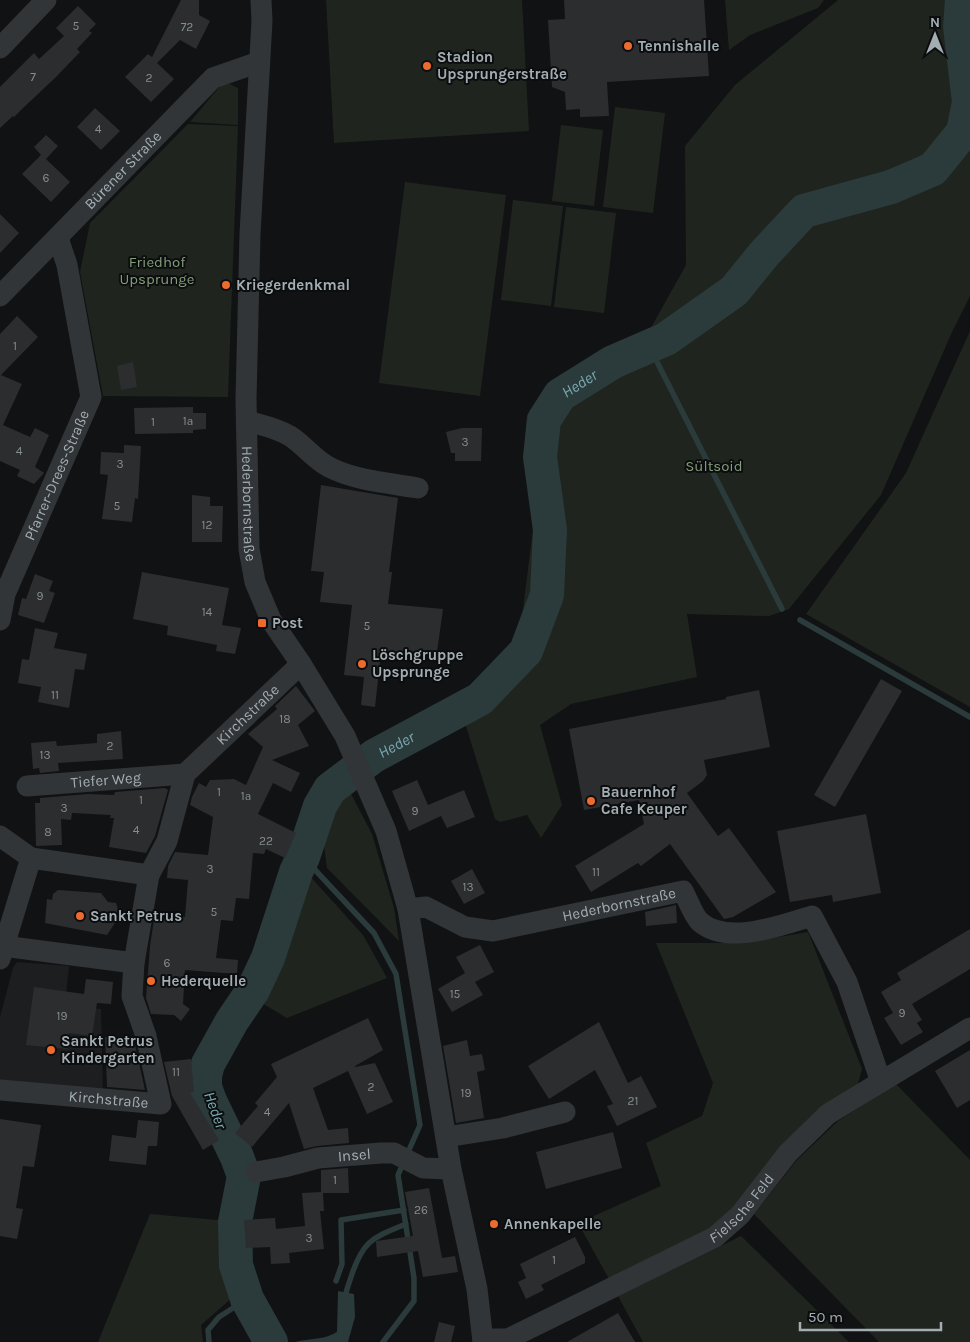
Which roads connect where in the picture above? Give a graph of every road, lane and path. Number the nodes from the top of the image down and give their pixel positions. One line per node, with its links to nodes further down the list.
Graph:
1 (46, 0): 3 (street)
2 (261, 0): 4 (street, Hederbornstraße)
3 (0, 48)
4 (259, 62): 5 (street, Bürener Straße); 7 (street, Hederbornstraße)
5 (58, 238): 6 (street, Bürener Straße); 9 (street, Pfarrer-Drees-Straße)
6 (0, 296)
7 (247, 421): 8 (street); 10 (street, Hederbornstraße)
8 (418, 488)
9 (0, 620)
10 (301, 664): 11 (street, Kirchstraße); 16 (street, Hederbornstraße)
11 (185, 774): 12 (street, Tiefer Weg); 15 (street, Kirchstraße)
12 (27, 786)
13 (0, 836): 14 (street)
14 (31, 858): 15 (street); 17 (street)
15 (149, 875): 18 (street, Kirchstraße)
16 (408, 909): 20 (street, Hederbornstraße); 23 (street, Hederbornstraße)
17 (2, 953): 18 (street)
18 (134, 963): 21 (street, Kirchstraße)
19 (970, 1028): 20 (street, Fielsche Feld)
20 (881, 1082): 26 (street, Fielsche Feld)
21 (0, 1090)
22 (565, 1112): 23 (street)
23 (446, 1137): 24 (street, Hederbornstraße)
24 (451, 1169): 25 (street, Insel); 26 (street, Hederbornstraße)
25 (256, 1172)
26 (483, 1341)

